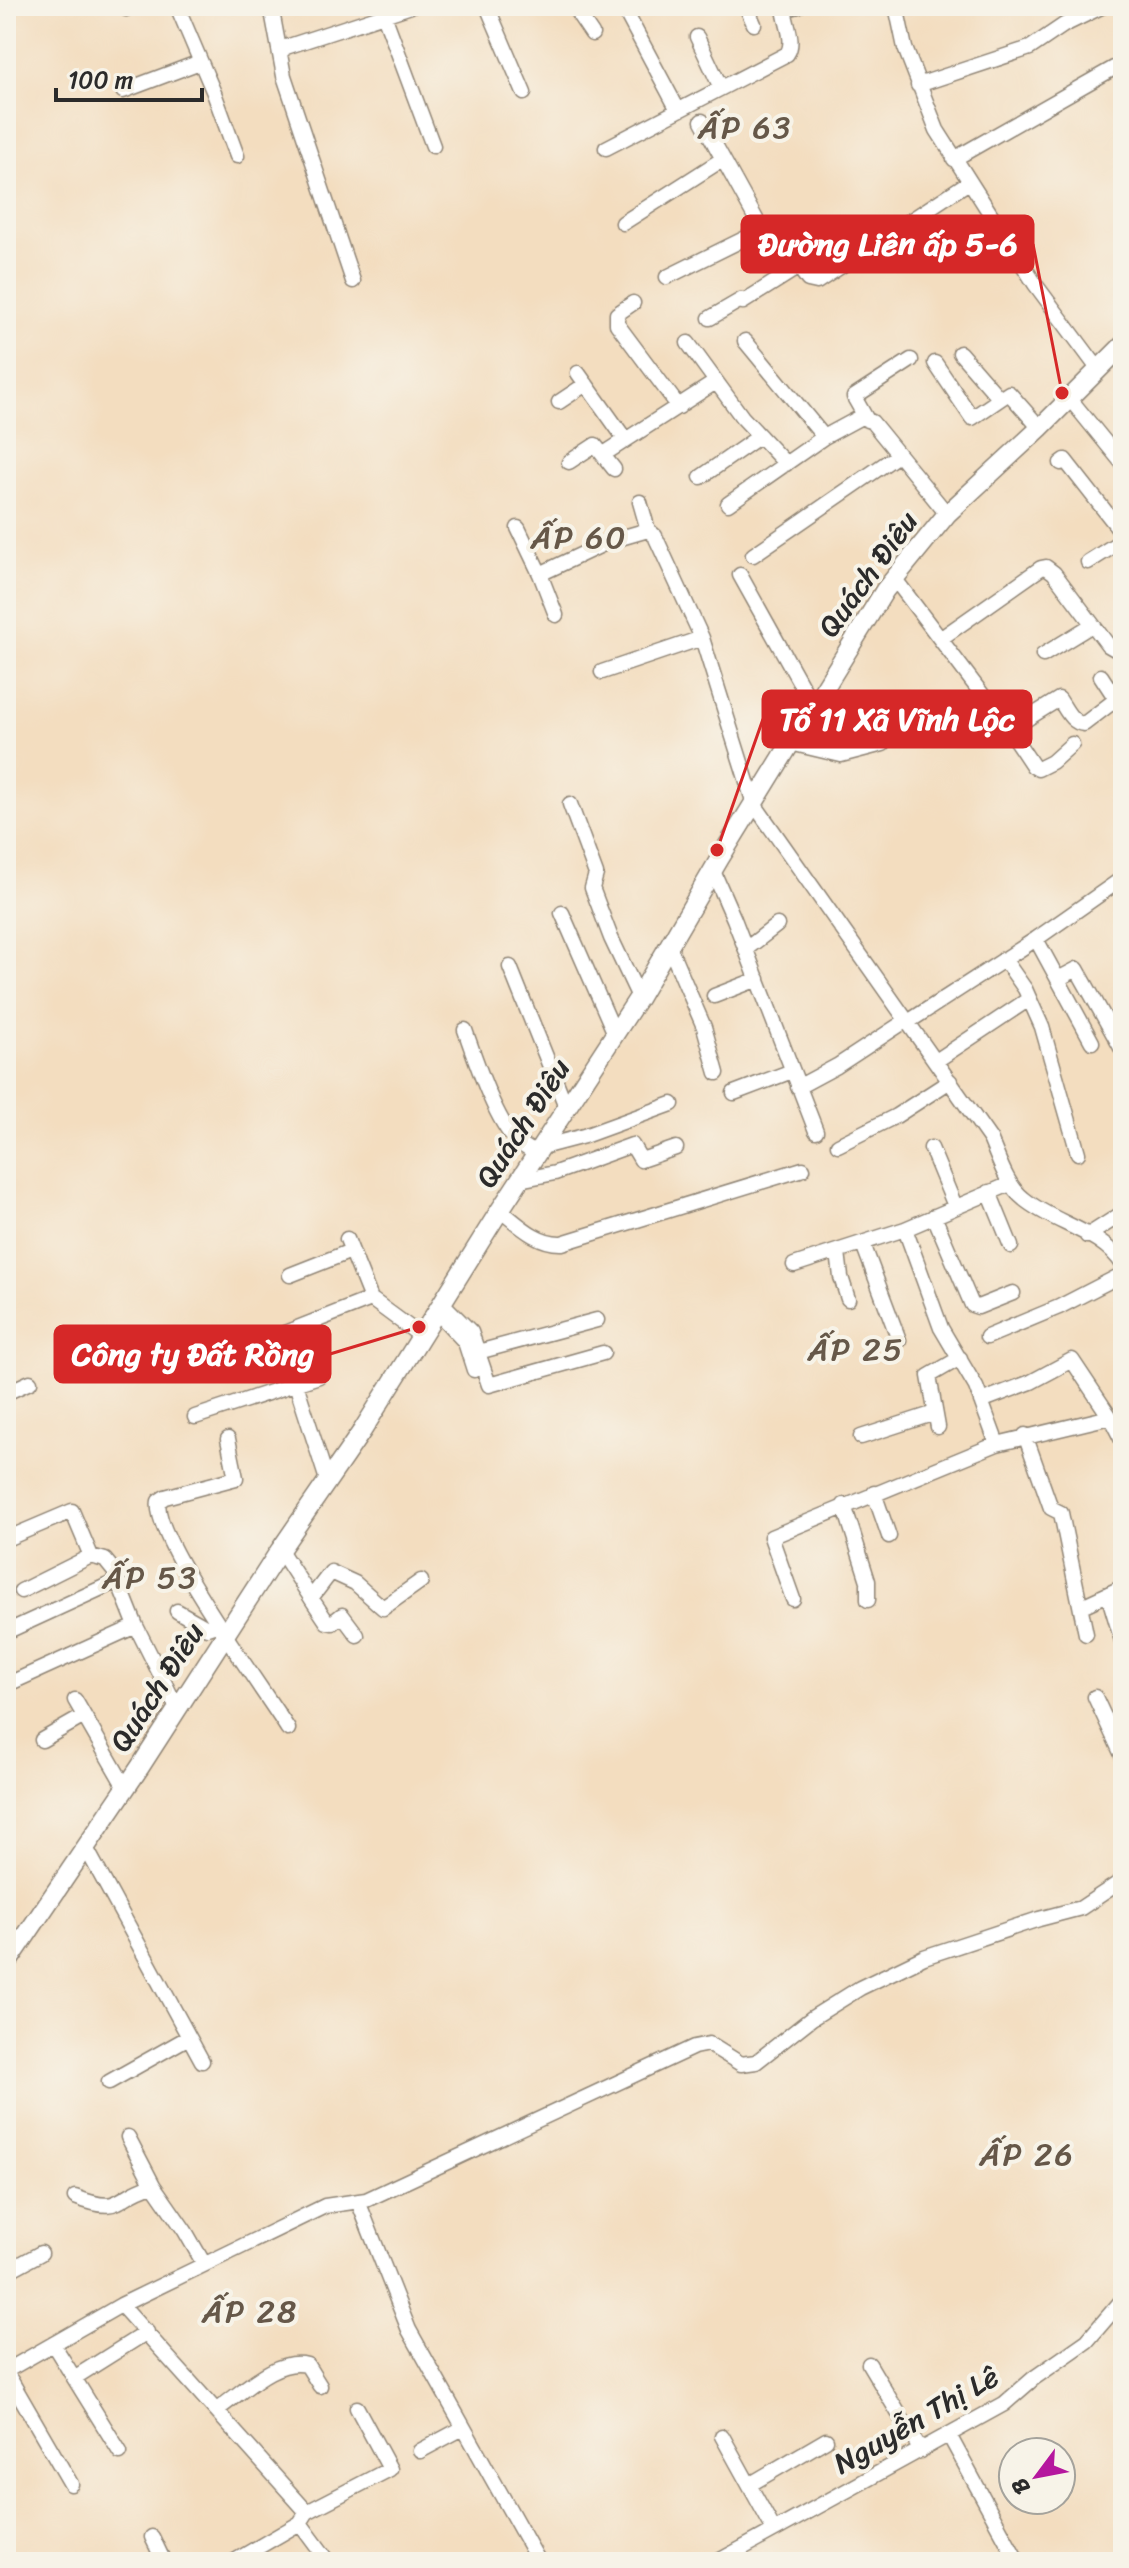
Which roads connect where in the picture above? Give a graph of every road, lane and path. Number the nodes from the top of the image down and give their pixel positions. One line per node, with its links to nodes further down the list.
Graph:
1 (177, 6): 16 (street)
2 (271, 6): 15 (street)
3 (411, 6): 11 (street)
4 (487, 6): 21 (street)
5 (573, 6): 13 (street)
6 (746, 6): 12 (street)
7 (798, 6): 19 (street)
8 (896, 6): 18 (street)
9 (1103, 6): 18 (street)
10 (623, 7): 22 (street)
11 (373, 13): 15 (street); 24 (street)
12 (754, 24)
13 (592, 34)
14 (697, 37): 19 (street)
15 (280, 53): 34 (street)
16 (200, 62): 20 (street); 26 (street)
17 (1114, 68): 28 (street)
18 (918, 85): 28 (street)
19 (721, 88): 22 (street)
20 (123, 91)
21 (524, 93)
22 (678, 110): 25 (street)
23 (702, 121): 27 (street)
24 (433, 146)
25 (606, 148)
26 (237, 156)
27 (723, 159): 30 (street); 31 (street)
28 (954, 159): 29 (street)
29 (969, 182): 32 (street); 43 (street)
30 (623, 223)
31 (762, 230): 32 (street); 33 (street)
32 (800, 266): 36 (street)
33 (667, 277)
34 (353, 281)
35 (633, 303): 48 (street)
36 (710, 318)
37 (745, 341): 52 (street)
38 (688, 343): 44 (street)
39 (1123, 345): 43 (main road, Quách Điêu)
40 (960, 353): 45 (street)
41 (911, 360): 49 (street)
42 (935, 363): 45 (street)
43 (1099, 370): 46 (main road, Quách Điêu)
44 (714, 383): 48 (street); 51 (street)
45 (1000, 399): 50 (street)
46 (1070, 399): 50 (main road, Quách Điêu); 59 (street)
47 (559, 402): 53 (street)
48 (679, 407): 53 (street)
49 (867, 420): 52 (street); 55 (street)
50 (1040, 428): 64 (main road, Quách Điêu)
51 (760, 436): 58 (street); 61 (street)
52 (824, 437): 58 (street)
53 (625, 439): 54 (street)
54 (604, 454): 56 (street); 60 (street)
55 (898, 455): 64 (street); 69 (street)
56 (569, 462)
57 (1061, 463): 67 (street)
58 (786, 464): 63 (street)
59 (1123, 464)
60 (614, 469)
61 (701, 477)
62 (640, 502): 66 (street)
63 (728, 504)
64 (947, 514): 73 (main road, Quách Điêu)
65 (518, 528): 71 (street)
66 (648, 530): 71 (street); 76 (street)
67 (1123, 534)
68 (1123, 540): 70 (street)
69 (753, 555)
70 (1088, 562)
71 (540, 574): 74 (street)
72 (740, 575): 83 (street)
73 (894, 578): 77 (street); 83 (main road, Quách Điêu)
74 (556, 615)
75 (1092, 625): 77 (street); 78 (street); 79 (street)
76 (702, 638): 80 (street); 89 (street)
77 (940, 639): 84 (street)
78 (1123, 647)
79 (1043, 655)
80 (602, 672)
81 (1101, 676): 82 (street)
82 (1120, 696): 84 (street)
83 (813, 706): 85 (main road, Quách Điêu)
84 (1009, 730): 87 (street)
85 (790, 743): 86 (street); 89 (main road, Quách Điêu)
86 (883, 744)
87 (1072, 744)
88 (570, 804): 102 (street)
89 (754, 804): 90 (main road, Quách Điêu); 104 (street)
90 (713, 871): 95 (main road, Quách Điêu); 96 (street)
91 (1123, 878): 94 (street)
92 (562, 913): 106 (street)
93 (777, 925): 96 (street)
94 (1036, 939): 97 (street); 100 (street)
95 (669, 946): 102 (main road, Quách Điêu); 111 (street)
96 (746, 949): 99 (street)
97 (1004, 959): 103 (street); 104 (street)
98 (510, 967): 116 (street)
99 (758, 979): 101 (street); 110 (street)
100 (1058, 979): 107 (street); 108 (street)
101 (714, 996)
102 (639, 997): 106 (main road, Quách Điêu)
103 (1029, 999): 109 (street); 122 (street)
104 (908, 1021): 109 (street); 113 (street)
105 (465, 1030): 121 (street)
106 (615, 1034): 116 (main road, Quách Điêu)
107 (1092, 1042)
108 (1123, 1051)
109 (936, 1061): 112 (street)
110 (792, 1071): 113 (street); 114 (street)
111 (717, 1073)
112 (950, 1081): 118 (street); 125 (street)
113 (798, 1087): 117 (street)
114 (734, 1093)
115 (672, 1104): 121 (street)
116 (567, 1109): 121 (main road, Quách Điêu)
117 (816, 1131)
118 (838, 1145)
119 (676, 1148): 124 (street)
120 (931, 1148): 127 (street)
121 (539, 1150): 124 (main road, Quách Điêu)
122 (1078, 1153)
123 (803, 1169): 128 (street)
124 (519, 1180): 128 (main road, Quách Điêu)
125 (1010, 1184): 126 (street); 132 (street)
126 (989, 1192): 127 (street); 134 (street)
127 (955, 1206): 130 (street)
128 (500, 1210): 144 (main road, Quách Điêu)
129 (1123, 1213): 132 (street)
130 (934, 1216): 131 (street); 141 (street)
131 (905, 1229): 133 (street); 152 (street)
132 (1087, 1236): 135 (street)
133 (863, 1244): 136 (street); 148 (street)
134 (1011, 1246)
135 (1118, 1247): 138 (street)
136 (838, 1252): 137 (street); 143 (street)
137 (794, 1265)
138 (1123, 1265)
139 (1123, 1274): 147 (street)
140 (290, 1275): 142 (street)
141 (1013, 1293)
142 (371, 1299): 146 (street); 151 (street)
143 (848, 1299)
144 (439, 1307): 146 (main road, Quách Điêu); 149 (street); 153 (street)
145 (597, 1320): 149 (street)
146 (421, 1336): 166 (main road, Quách Điêu)
147 (987, 1337)
148 (899, 1340)
149 (478, 1352): 150 (street)
150 (603, 1353)
151 (226, 1356)
152 (960, 1358): 158 (street); 162 (street)
153 (474, 1370)
154 (319, 1376): 156 (street)
155 (30, 1382): 157 (street)
156 (296, 1384): 159 (street); 166 (street)
157 (6, 1393)
158 (981, 1401): 160 (street); 165 (street)
159 (195, 1417)
160 (1110, 1417): 161 (street); 164 (street)
161 (1025, 1435): 165 (street); 181 (street)
162 (861, 1437)
163 (228, 1439): 184 (street)
164 (1123, 1442)
165 (997, 1444): 167 (street)
166 (327, 1480): 171 (main road, Quách Điêu)
167 (874, 1493): 168 (street); 169 (street)
168 (844, 1505): 179 (street); 180 (street)
169 (889, 1536)
170 (6, 1539): 172 (street)
171 (280, 1550): 178 (street); 184 (main road, Quách Điêu)
172 (91, 1556): 173 (street); 176 (street)
173 (117, 1581): 183 (street); 185 (street)
174 (421, 1581): 178 (street)
175 (1123, 1587): 177 (street)
176 (21, 1591)
177 (1108, 1594): 181 (street); 188 (street)
178 (311, 1598): 187 (street)
179 (793, 1599)
180 (868, 1600)
181 (1082, 1606): 186 (street)
182 (177, 1611): 184 (street)
183 (136, 1626): 189 (street); 192 (street)
184 (222, 1629): 192 (main road, Quách Điêu); 194 (street)
185 (6, 1632)
186 (1086, 1634)
187 (357, 1635)
188 (1123, 1644)
189 (6, 1685)
190 (1095, 1697): 196 (street)
191 (75, 1700): 193 (street)
192 (177, 1708): 197 (main road, Quách Điêu)
193 (84, 1716): 195 (street); 197 (street)
194 (288, 1729)
195 (42, 1740)
196 (1123, 1757)
197 (125, 1787): 198 (main road, Quách Điêu)
198 (85, 1846): 200 (main road, Quách Điêu); 201 (street)
199 (1123, 1880): 207 (street)
200 (6, 1965)
201 (189, 2037): 202 (street); 203 (street)
202 (202, 2061)
203 (109, 2082)
204 (128, 2137): 205 (street)
205 (153, 2185): 206 (street); 209 (street)
206 (75, 2197)
207 (358, 2201): 209 (street); 221 (street)
208 (41, 2253): 210 (street)
209 (204, 2264): 212 (street)
210 (6, 2272)
211 (1123, 2299): 222 (street, Nguyễn Thị Lê)
212 (121, 2305): 213 (street); 214 (street)
213 (147, 2332): 217 (street); 220 (street)
214 (53, 2344): 216 (street); 217 (street)
215 (869, 2364): 226 (street)
216 (6, 2371): 228 (street)
217 (74, 2378): 227 (street)
218 (320, 2386): 220 (street)
219 (357, 2408): 230 (street)
220 (218, 2409): 230 (street)
221 (463, 2428): 225 (street); 237 (street)
222 (949, 2435): 226 (street, Nguyễn Thị Lê); 238 (street)
223 (722, 2436): 229 (street)
224 (826, 2440): 229 (street)
225 (420, 2451)
226 (921, 2451): 231 (street, Nguyễn Thị Lê)
227 (120, 2452)
228 (71, 2484)
229 (749, 2485): 231 (street)
230 (304, 2517): 235 (street); 236 (street)
231 (774, 2530): 233 (street, Nguyễn Thị Lê)
232 (152, 2537): 234 (street)
233 (720, 2561)
234 (164, 2562)
235 (233, 2562)
236 (329, 2562)
237 (539, 2562)
238 (1018, 2562)

